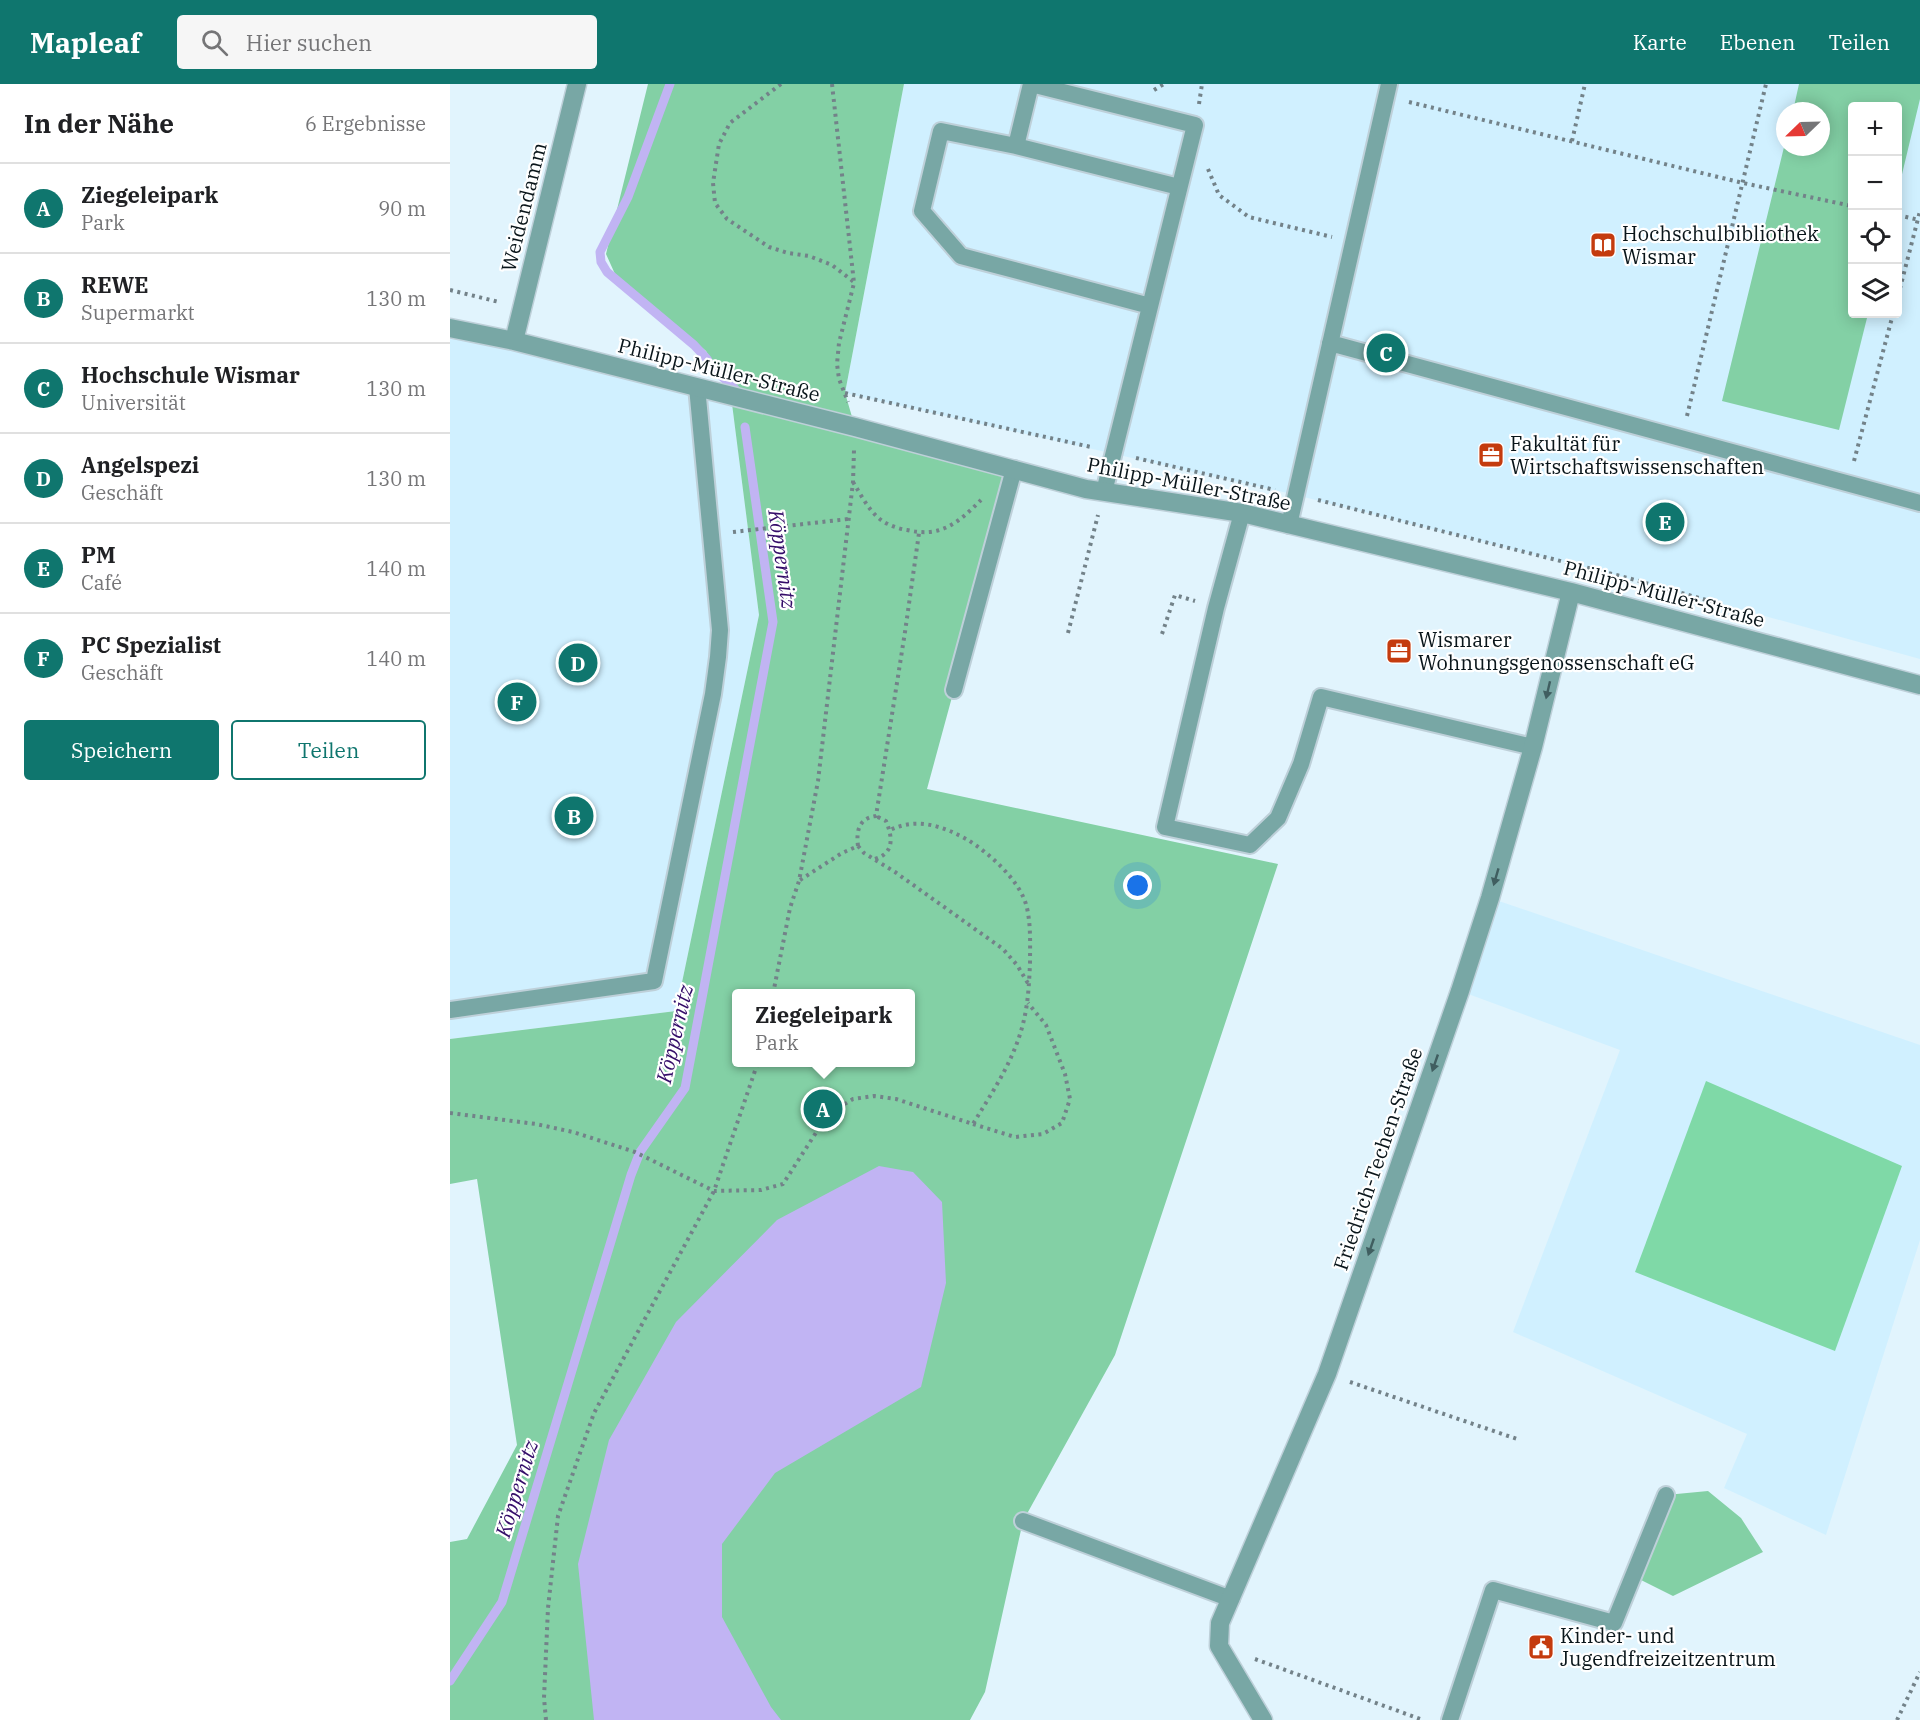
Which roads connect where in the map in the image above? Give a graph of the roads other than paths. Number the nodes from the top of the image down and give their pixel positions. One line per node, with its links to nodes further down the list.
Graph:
1 (577, 84): 7 (street, Weidendamm)
2 (1388, 90): 8 (lane)
3 (1016, 146): 4 (lane); 4 (lane); 5 (lane)
4 (1179, 187): 5 (lane)
5 (1150, 306): 11 (lane)
6 (450, 328): 7 (street, Philipp-Müller-Straße)
7 (514, 341): 9 (street, Philipp-Müller-Straße)
8 (1330, 343): 12 (lane); 14 (lane)
9 (697, 387): 10 (street, Philipp-Müller-Straße); 19 (lane)
10 (1014, 469): 11 (street, Philipp-Müller-Straße); 17 (lane)
11 (1104, 492): 13 (street, Philipp-Müller-Straße)
12 (1920, 503)
13 (1242, 513): 14 (street, Philipp-Müller-Straße); 18 (lane)
14 (1289, 525): 15 (street, Philipp-Müller-Straße)
15 (1571, 592): 16 (street, Philipp-Müller-Straße); 18 (street, Friedrich-Techen-Straße, one-way to 18)
16 (1920, 685)
17 (954, 690)
18 (1533, 747): 22 (street, Friedrich-Techen-Straße, one-way to 22)
19 (450, 1010)
20 (1666, 1495): 24 (lane)
21 (1023, 1521): 22 (lane)
22 (1231, 1599): 23 (street, Friedrich-Techen-Straße)
23 (1263, 1720)
24 (1450, 1720)

